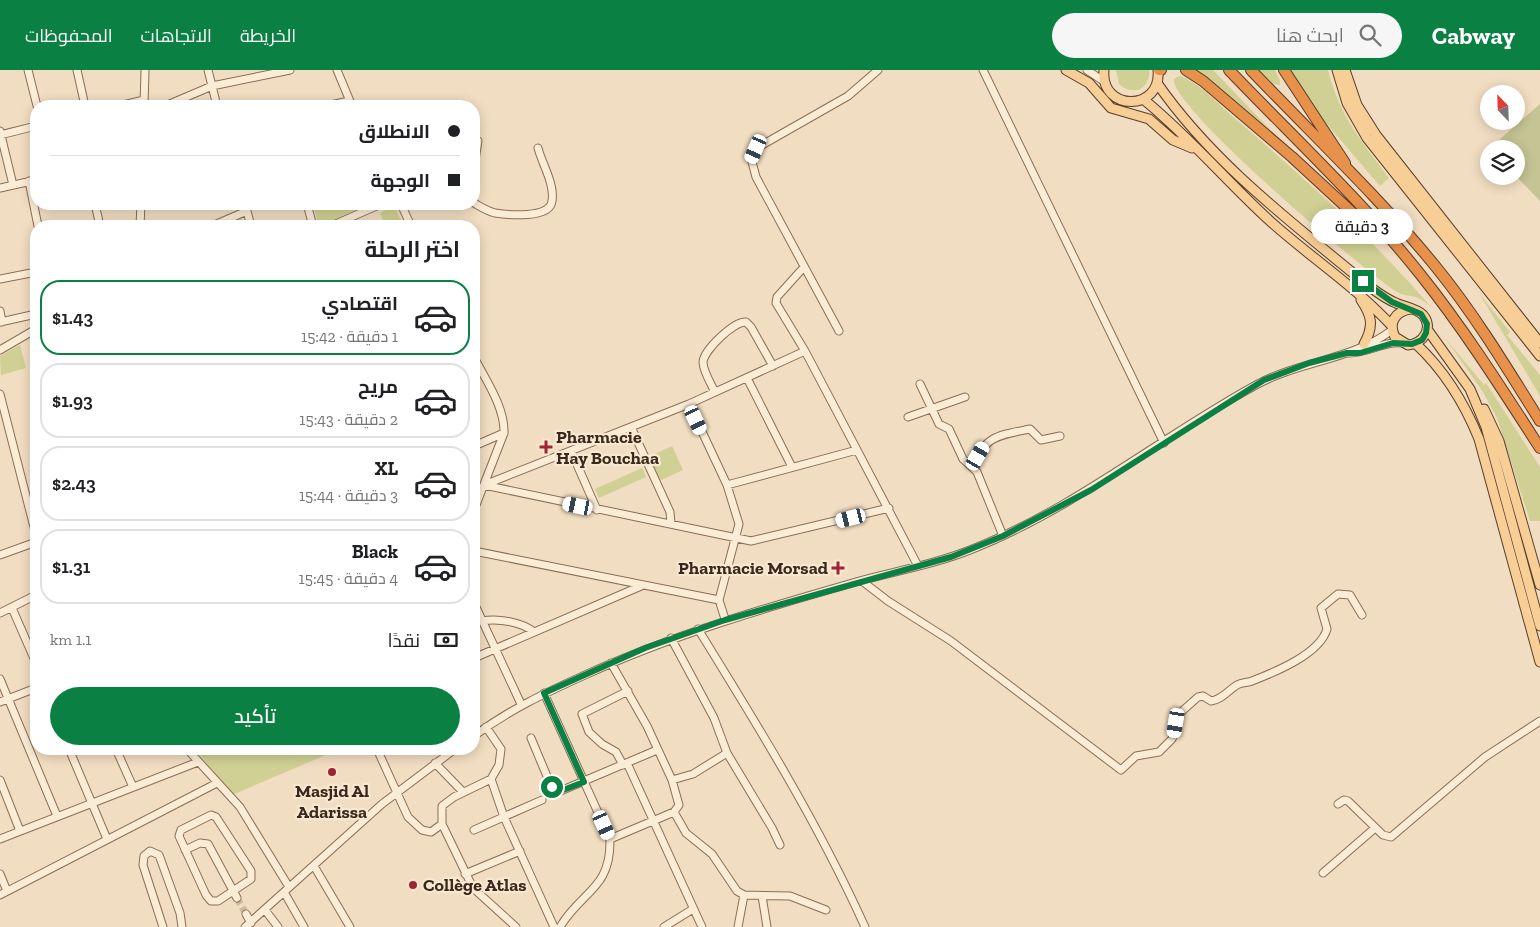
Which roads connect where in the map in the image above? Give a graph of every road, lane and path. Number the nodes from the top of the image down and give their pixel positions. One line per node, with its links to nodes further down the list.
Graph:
1 (28, 70): 22 (street)
2 (77, 70): 23 (street)
3 (145, 70): 24 (street)
4 (208, 70): 21 (street)
5 (290, 70): 21 (street)
6 (337, 70): 27 (street)
7 (878, 70): 43 (street)
8 (983, 70): 79 (street)
9 (1066, 70): 32 (main road)
10 (1087, 70): 19 (street)
11 (1104, 70): 19 (main road)
12 (1159, 70): 20 (main road)
13 (1186, 70): 42 (highway)
14 (1229, 70): 42 (highway)
15 (1251, 70): 33 (highway)
16 (1284, 70): 33 (highway)
17 (1336, 70): 62 (main road)
18 (1345, 70): 56 (main road)
19 (1104, 82): 28 (main road)
20 (1157, 83): 28 (main road); 47 (main road)
21 (212, 86): 25 (street); 26 (street)
22 (36, 100)
23 (84, 100)
24 (144, 100)
25 (178, 100)
26 (216, 100)
27 (350, 100)
28 (1143, 100): 32 (main road)
29 (30, 127): 30 (street)
30 (0, 134): 35 (street)
31 (538, 148): 37 (street)
32 (1195, 148): 46 (main road)
33 (1350, 173): 74 (highway)
34 (30, 182): 35 (street)
35 (13, 185): 36 (street)
36 (0, 188)
37 (480, 205)
38 (242, 210): 40 (street)
39 (367, 210): 41 (street)
40 (223, 220)
41 (345, 220)
42 (1384, 232): 80 (highway)
43 (804, 267): 53 (street); 60 (street)
44 (30, 273): 45 (street)
45 (0, 279)
46 (1354, 289): 51 (main road); 57 (main road)
47 (1411, 309): 51 (main road); 52 (main road)
48 (0, 311): 50 (street)
49 (30, 315): 50 (street)
50 (1, 322)
51 (1392, 328): 55 (main road); 57 (street)
52 (1427, 330): 58 (main road); 67 (main road)
53 (839, 331)
54 (30, 333): 59 (street)
55 (1401, 343): 58 (main road); 61 (street)
56 (1540, 343)
57 (1364, 344): 61 (street)
58 (1416, 344): 116 (main road)
59 (0, 350)
60 (805, 351): 63 (street); 81 (street)
61 (1347, 353): 79 (street)
62 (1540, 356)
63 (773, 366): 65 (street); 68 (street)
64 (481, 372): 76 (street)
65 (748, 378): 68 (street); 83 (street)
66 (920, 384): 72 (street)
67 (1470, 390): 99 (main road); 109 (main road)
68 (715, 392): 71 (street)
69 (0, 394): 90 (street)
70 (965, 398): 72 (street)
71 (689, 404): 75 (street); 86 (street)
72 (932, 409): 73 (street); 84 (street)
73 (908, 417)
74 (1540, 420)
75 (631, 427): 82 (street); 91 (street)
76 (504, 433): 78 (street); 85 (street)
77 (1060, 436): 84 (street)
78 (480, 443)
79 (1164, 443): 92 (street)
80 (1540, 448)
81 (857, 450): 83 (street); 88 (street)
82 (571, 451): 85 (street); 89 (street)
83 (792, 468): 86 (street)
84 (976, 469): 92 (street)
85 (484, 485): 87 (street); 89 (street)
86 (726, 485): 93 (street)
87 (480, 495)
88 (889, 508): 93 (street); 97 (street)
89 (597, 510): 91 (street)
90 (30, 512)
91 (671, 523): 93 (street)
92 (1003, 536): 97 (street)
93 (736, 538): 102 (street)
94 (30, 544): 96 (street)
95 (480, 552): 100 (street)
96 (0, 555)
97 (918, 566): 98 (street)
98 (862, 581): 105 (street); 107 (street)
99 (1540, 585)
100 (641, 586): 102 (street); 111 (street)
101 (30, 598): 103 (street)
102 (719, 600): 107 (street)
103 (12, 608): 104 (street); 113 (street)
104 (0, 613)
105 (1362, 615)
106 (480, 616): 108 (street)
107 (725, 620): 110 (street)
108 (482, 621): 111 (street); 114 (street)
109 (1540, 626)
110 (698, 629): 112 (street); 192 (street)
111 (534, 632): 114 (street)
112 (671, 638): 117 (street); 131 (street)
113 (30, 641)
114 (496, 649): 115 (street); 124 (street)
115 (480, 656)
116 (1540, 662)
117 (611, 663): 120 (street); 121 (street)
118 (0, 679): 122 (street)
119 (30, 690): 122 (street)
120 (628, 691): 129 (street); 140 (street)
121 (544, 693): 124 (street); 144 (street)
122 (8, 699): 123 (street); 130 (street)
123 (0, 702)
124 (521, 704): 126 (street)
125 (1540, 721): 157 (street)
126 (486, 727): 127 (street); 141 (street)
127 (480, 732)
128 (530, 738): 144 (street)
129 (657, 750): 140 (street); 143 (street)
130 (30, 752)
131 (727, 753): 143 (street); 163 (street)
132 (31, 755): 153 (street)
133 (72, 755): 150 (street)
134 (120, 755): 146 (street)
135 (192, 755): 138 (street)
136 (380, 755): 147 (street)
137 (446, 755): 139 (street)
138 (198, 762): 145 (street); 146 (street)
139 (435, 763): 147 (street); 148 (street)
140 (625, 764): 144 (street); 155 (street)
141 (491, 779): 148 (street); 154 (street)
142 (0, 780): 159 (street)
143 (672, 780): 152 (street)
144 (584, 782): 162 (street)
145 (217, 783): 161 (street); 170 (street)
146 (133, 787): 150 (street)
147 (397, 791): 156 (street); 166 (street)
148 (463, 792): 156 (street)
149 (542, 800): 154 (street)
150 (91, 803): 153 (street); 161 (street)
151 (1338, 804): 157 (street)
152 (674, 812): 155 (street); 173 (street)
153 (57, 816): 159 (street)
154 (504, 817): 158 (street); 165 (street)
155 (655, 821): 162 (street); 175 (street)
156 (442, 824): 169 (street)
157 (1375, 828): 167 (street)
158 (474, 830)
159 (20, 831): 160 (street)
160 (0, 839)
161 (107, 839): 171 (street)
162 (610, 839): 187 (street)
163 (780, 845)
164 (185, 850): 172 (street); 172 (street); 172 (street)
165 (520, 851): 169 (street); 186 (street)
166 (314, 866): 170 (street); 184 (street)
167 (1323, 873)
168 (0, 874): 171 (street)
169 (465, 874): 185 (street)
170 (286, 889): 176 (street); 183 (street)
171 (4, 893)
172 (235, 895)
173 (744, 895): 174 (street); 190 (street)
174 (762, 896): 177 (street); 191 (street)
175 (693, 909): 188 (street); 189 (street)
176 (265, 910): 179 (street); 182 (street)
177 (826, 910)
178 (246, 914): 179 (street)
179 (248, 925)
180 (163, 927): 181 (street)
181 (182, 927)
182 (278, 927)
183 (304, 927)
184 (350, 927)
185 (516, 927)
186 (554, 927)
187 (560, 927)
188 (664, 927)
189 (702, 927)
190 (738, 927)
191 (767, 927)
192 (865, 927)

